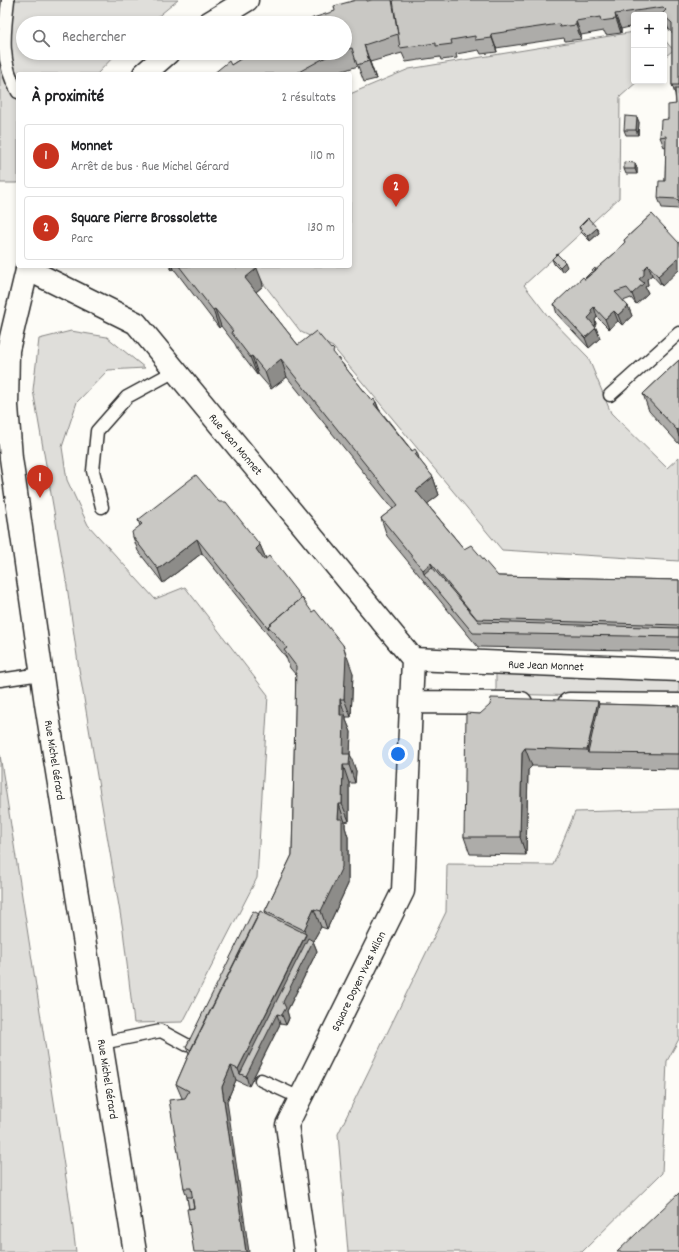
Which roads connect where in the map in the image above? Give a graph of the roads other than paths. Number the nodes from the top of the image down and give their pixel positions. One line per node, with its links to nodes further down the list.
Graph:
1 (8, 0): 6 (lane)
2 (247, 0): 3 (street)
3 (221, 16)
4 (160, 60): 5 (street)
5 (146, 72)
6 (16, 89)
7 (27, 268): 15 (street, Rue Michel Gérard)
8 (29, 268): 10 (street, Rue Jean Monnet)
9 (679, 333): 11 (lane)
10 (175, 371): 12 (lane); 13 (street, Rue Jean Monnet)
11 (610, 395)
12 (102, 507)
13 (413, 659): 14 (street, Rue Jean Monnet); 17 (street)
14 (679, 670)
15 (41, 674): 16 (lane); 19 (street, Rue Michel Gérard)
16 (0, 680)
17 (412, 702): 18 (street); 22 (street, Square Doyen Yves Milon)
18 (679, 705)
19 (102, 1043): 20 (lane); 23 (street, Rue Michel Gérard)
20 (187, 1045)
21 (261, 1080): 22 (lane)
22 (300, 1098): 24 (street, Square Doyen Yves Milon)
23 (135, 1252)
24 (305, 1252)

